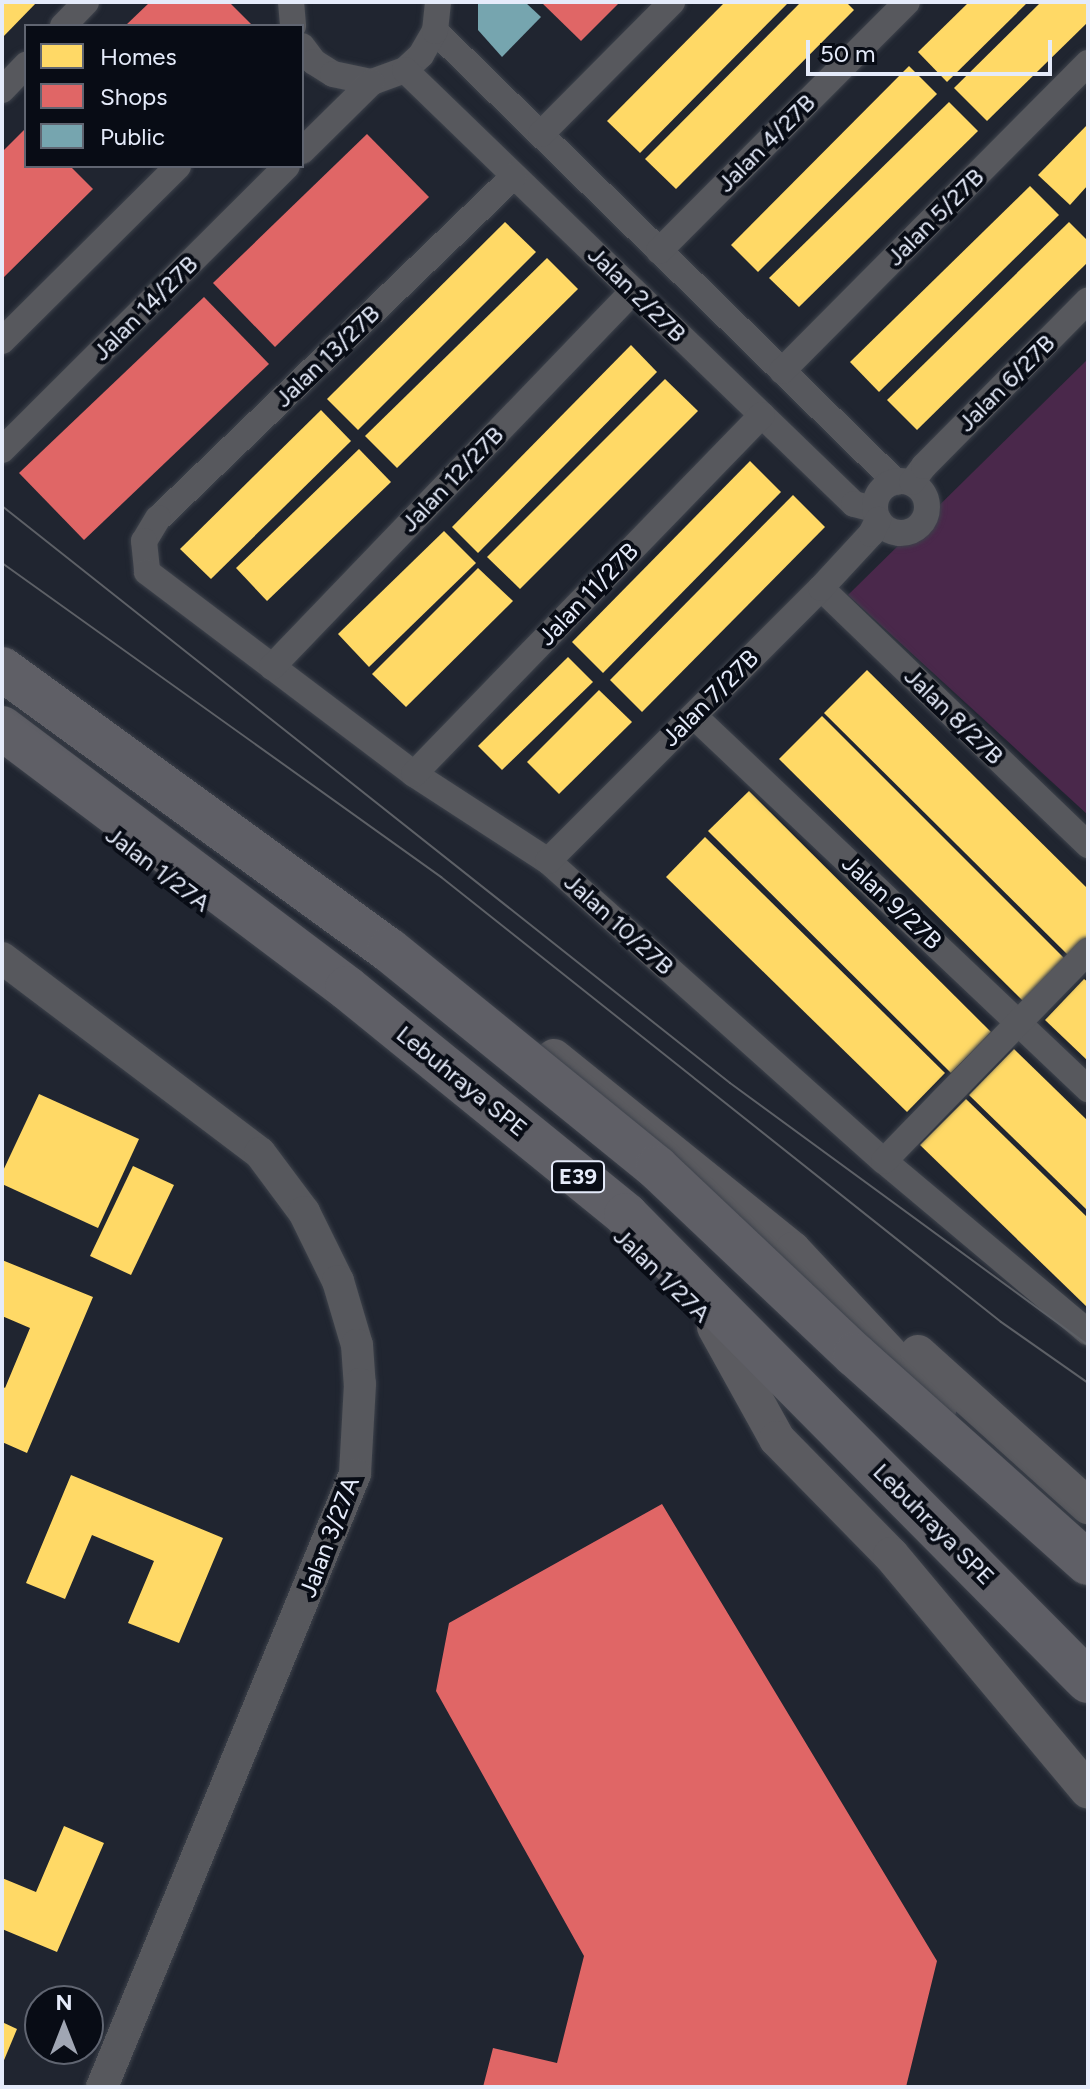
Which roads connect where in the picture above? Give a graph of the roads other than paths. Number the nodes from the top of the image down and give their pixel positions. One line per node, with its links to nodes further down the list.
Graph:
1 (86, 2): 6 (street)
2 (291, 2): 7 (street)
3 (438, 2): 8 (street)
4 (672, 2): 15 (street)
5 (907, 2): 20 (street, Jalan 4/27B)
6 (65, 24)
7 (293, 24)
8 (435, 31): 12 (street); 15 (street, Jalan 2/27B)
9 (304, 49): 13 (street)
10 (1088, 63): 24 (street, Jalan 5/27B)
11 (24, 67): 14 (street)
12 (405, 70): 13 (street); 19 (street, Jalan 2/27B)
13 (372, 82): 16 (street)
14 (2, 90)
15 (541, 134): 20 (street, Jalan 2/27B)
16 (304, 149)
17 (176, 168): 23 (street)
18 (285, 168): 26 (street, Jalan 14/27B)
19 (514, 176): 21 (street, Jalan 2/27B); 29 (street, Jalan 13/27B)
20 (659, 251): 24 (street, Jalan 2/27B)
21 (633, 291): 25 (street, Jalan 2/27B); 32 (street, Jalan 12/27B)
22 (1088, 300): 27 (street, Jalan 6/27B)
23 (2, 341)
24 (782, 371): 27 (street, Jalan 2/27B)
25 (762, 415): 28 (street, Jalan 2/27B); 37 (street, Jalan 11/27B)
26 (2, 450)
27 (914, 482): 28 (street, Jalan 7/27B); 28 (street)
28 (877, 523): 30 (street, Jalan 7/27B)
29 (144, 541): 32 (street, Jalan 10/27B)
30 (821, 588): 34 (street, Jalan 7/27B); 38 (street, Jalan 8/27B)
31 (2, 644): 45 (main road)
32 (272, 667): 37 (street, Jalan 10/27B)
33 (2, 669): 49 (highway, E39, bridge)
34 (694, 716): 39 (street, Jalan 7/27B); 42 (street, Jalan 9/27B)
35 (2, 728): 50 (highway, Lebuhraya SPE / E39)
36 (2, 751): 46 (main road, Jalan 1/27A)
37 (414, 774): 39 (street, Jalan 10/27B)
38 (1088, 845)
39 (548, 861): 44 (street, Jalan 10/27B)
40 (1088, 951): 42 (street)
41 (2, 958): 53 (street, Jalan 3/27A)
42 (1018, 1021): 43 (street, Jalan 9/27B); 44 (street)
43 (1088, 1089)
44 (884, 1161): 47 (street, Jalan 10/27B)
45 (793, 1250): 48 (main road); 49 (main road)
46 (715, 1327): 51 (main road, Jalan 1/27A); 52 (main road)
47 (1088, 1332)
48 (1088, 1506)
49 (1088, 1564)
50 (1088, 1681)
51 (1088, 1702)
52 (1088, 1791)
53 (102, 2087)

